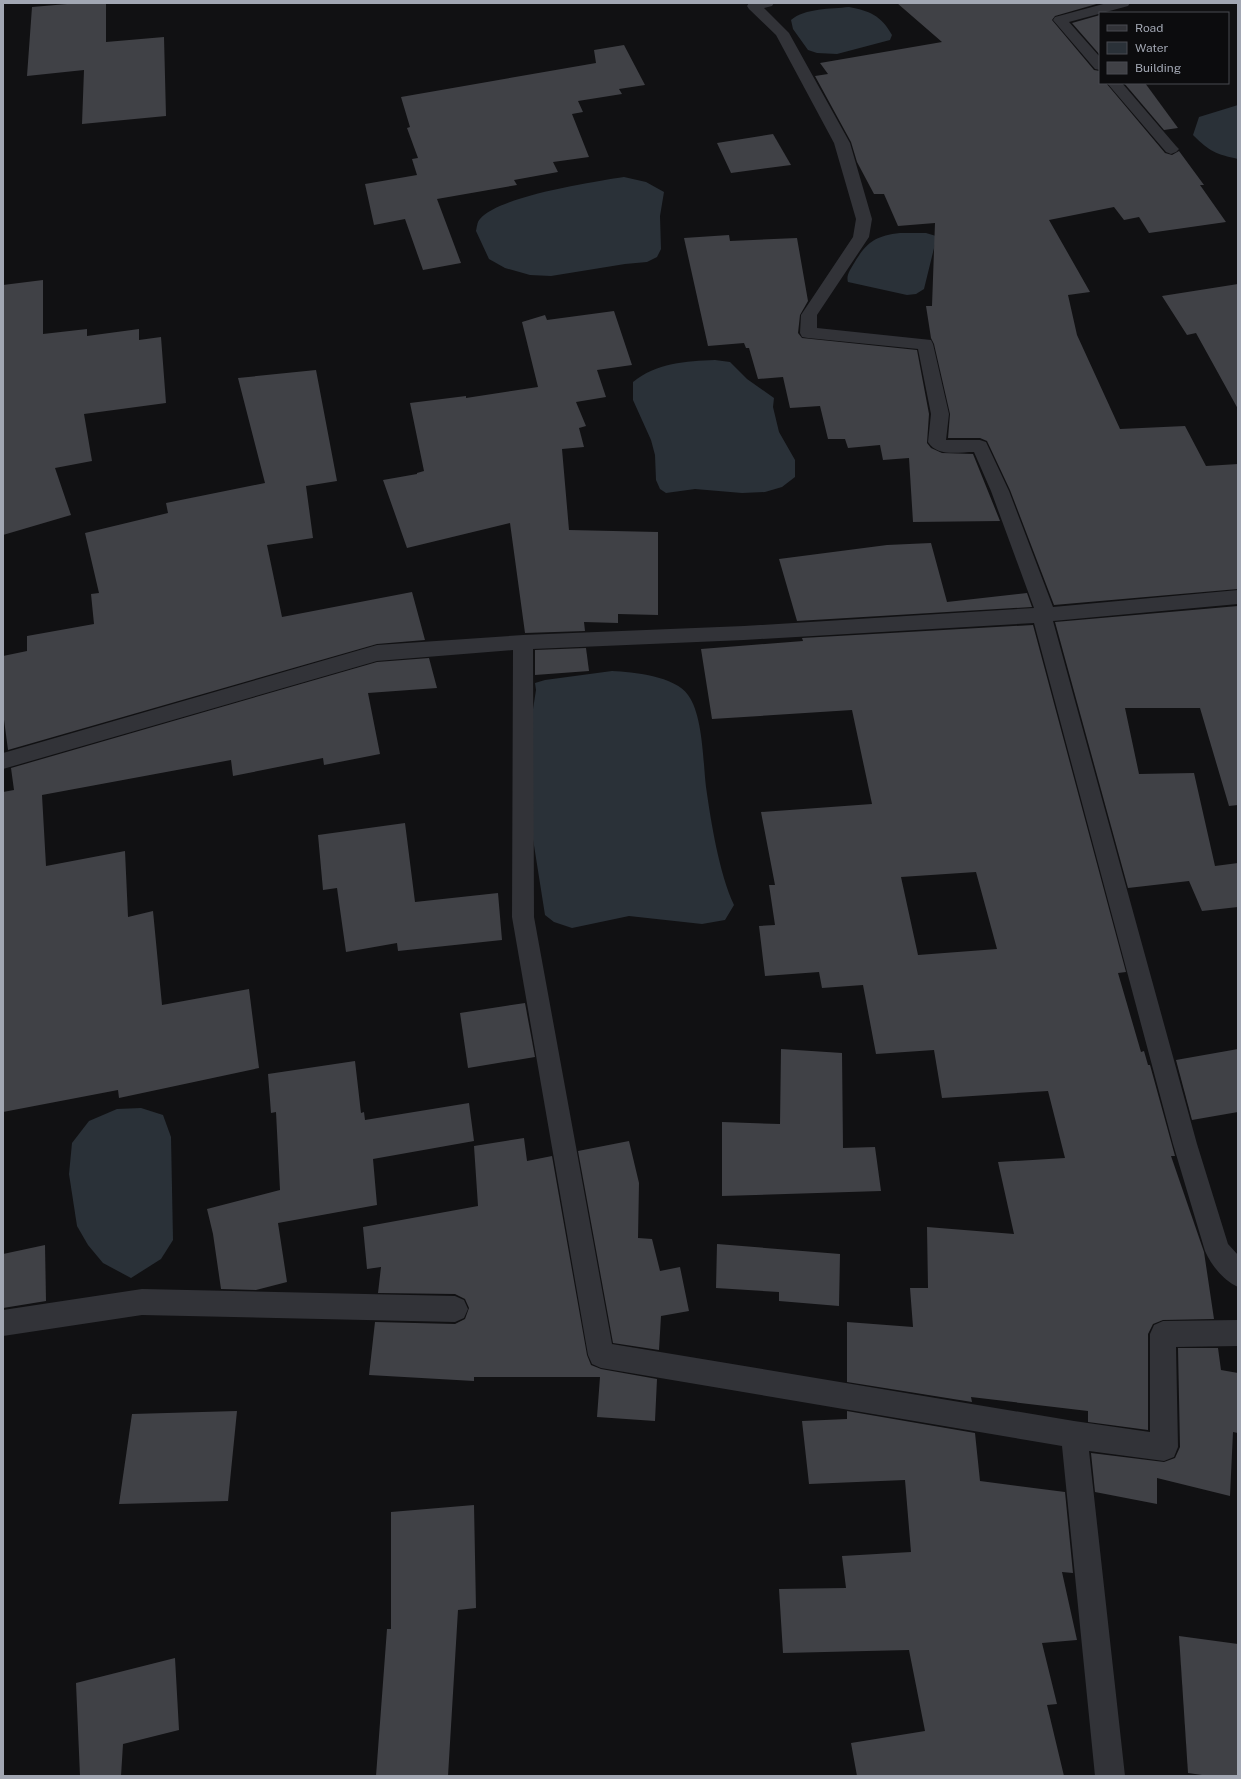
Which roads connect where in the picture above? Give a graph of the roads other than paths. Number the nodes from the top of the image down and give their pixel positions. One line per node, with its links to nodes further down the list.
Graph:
1 (766, 3): 7 (street)
2 (1123, 3): 3 (street)
3 (1099, 65)
4 (1115, 84): 5 (street)
5 (1171, 149)
6 (1238, 597): 7 (street)
7 (1044, 615): 8 (street); 10 (street)
8 (523, 642): 9 (street); 14 (street)
9 (3, 761)
10 (1238, 1274)
11 (455, 1309): 12 (street)
12 (3, 1324)
13 (1238, 1333): 14 (street)
14 (1074, 1435): 15 (street)
15 (1110, 1776)

